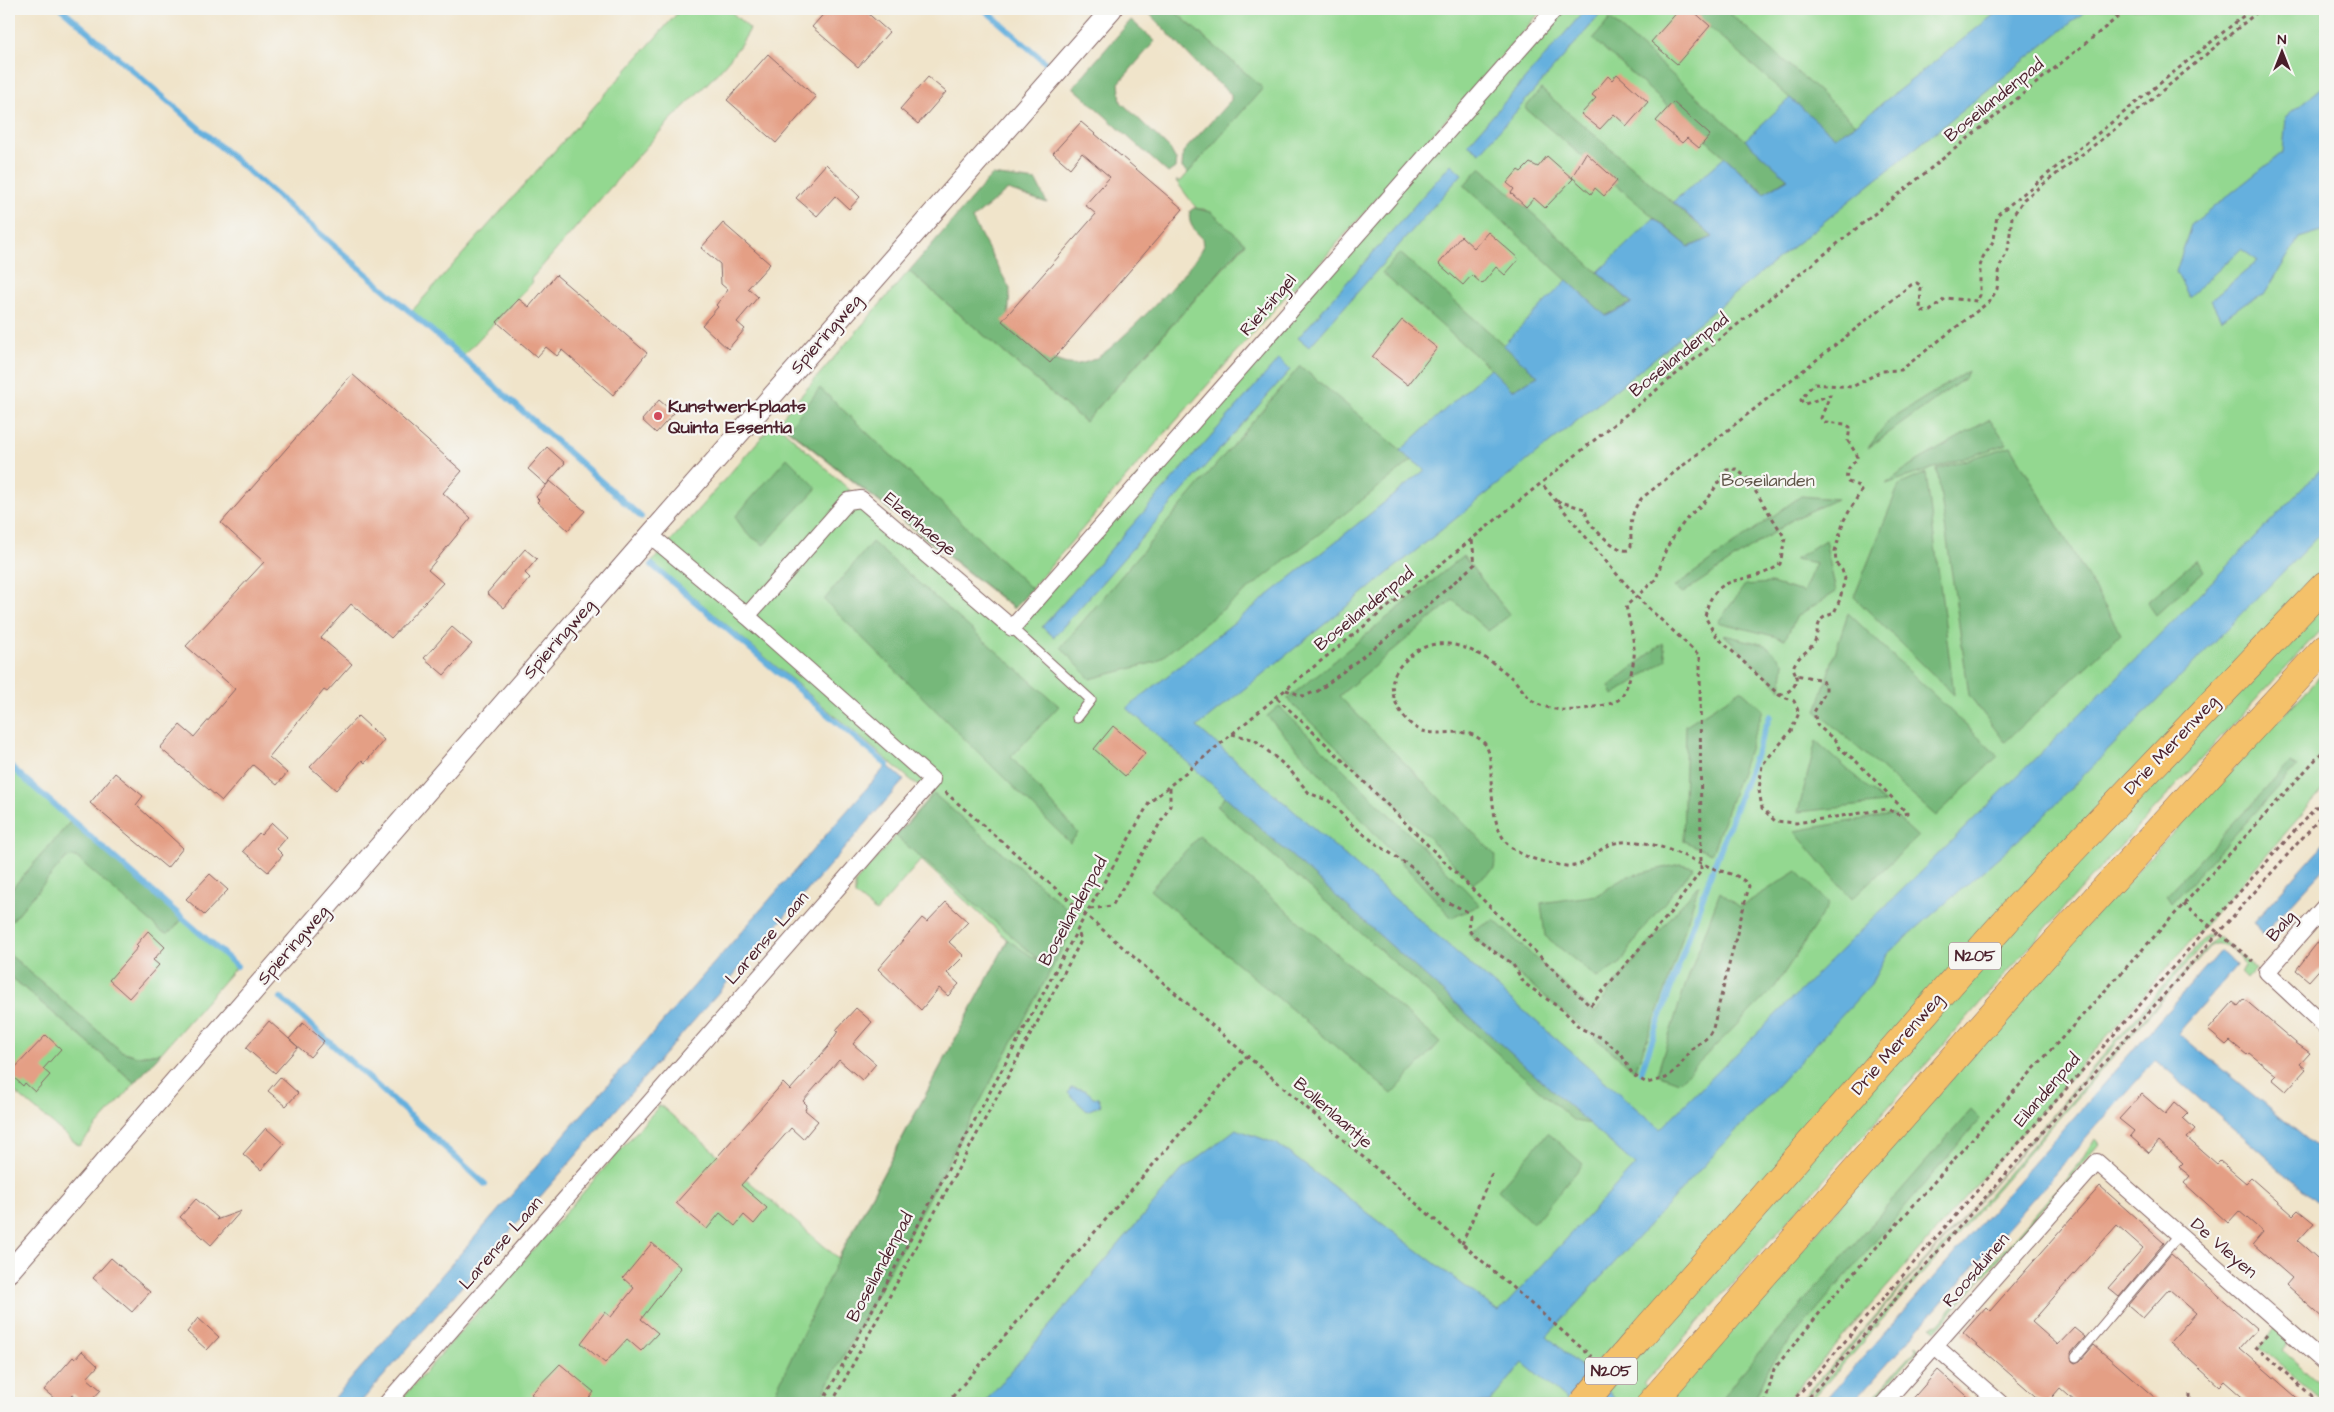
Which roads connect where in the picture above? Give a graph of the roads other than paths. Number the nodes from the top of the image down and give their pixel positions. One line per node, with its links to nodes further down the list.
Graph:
1 (1112, 9): 3 (street, Spieringweg)
2 (1555, 9): 6 (street, Rietsingel)
3 (650, 534): 5 (street); 13 (street, Spieringweg)
4 (2325, 585): 18 (highway, Drie Merenweg / N205, bridge)
5 (747, 616): 6 (street, Elzenhaege); 17 (street, Larense Laan)
6 (1012, 628): 8 (lane)
7 (2325, 648): 19 (highway, N205)
8 (1077, 718)
9 (2325, 906): 10 (street, Balg)
10 (2325, 1026)
11 (2097, 1162): 12 (street, De Vleyen); 14 (street, Roosduinen)
12 (2179, 1235): 15 (lane); 16 (street, De Vleyen)
13 (9, 1272)
14 (1935, 1346): 20 (street, Roosduinen); 21 (street)
15 (2076, 1357)
16 (2325, 1363)
17 (387, 1403)
18 (1583, 1403)
19 (1651, 1403)
20 (1884, 1403)
21 (2000, 1403)

